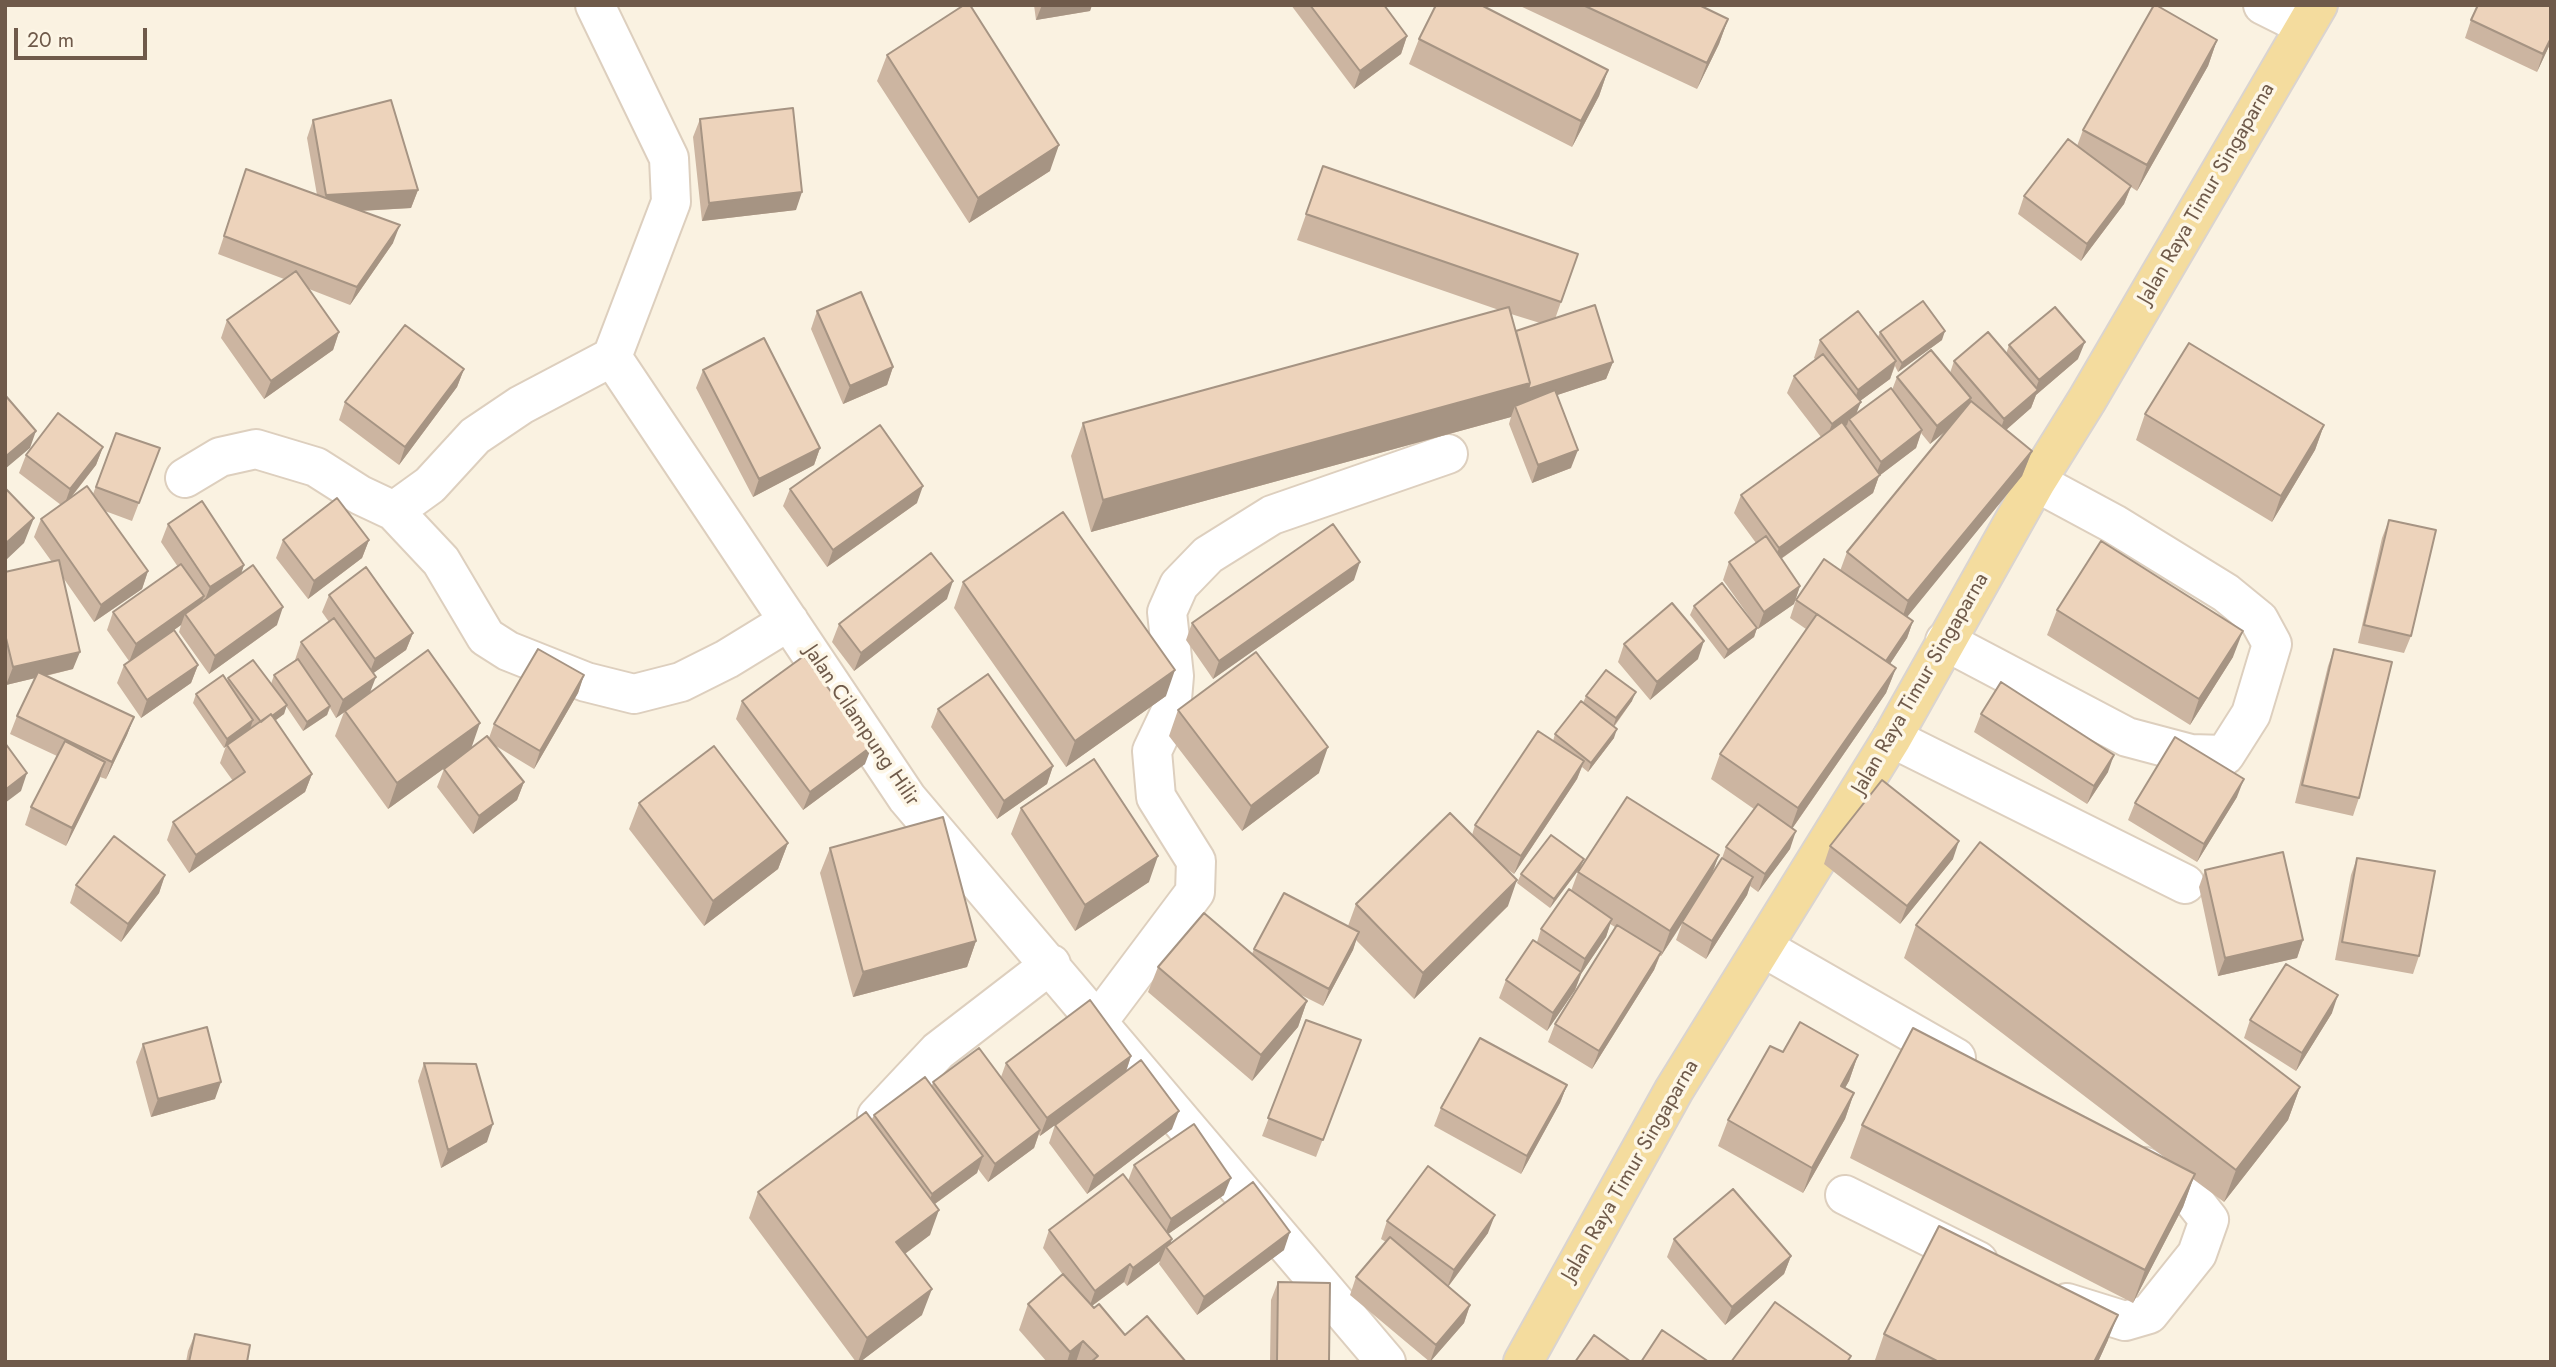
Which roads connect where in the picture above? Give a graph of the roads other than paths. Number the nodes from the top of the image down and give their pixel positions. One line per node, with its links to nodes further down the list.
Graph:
1 (595, 5): 4 (street)
2 (2263, 5): 3 (street)
3 (2312, 16): 7 (main road, Jalan Raya Timur Singaparna)
4 (612, 357): 8 (street); 9 (street, Jalan Cilampung Hilir)
5 (1448, 454): 15 (street)
6 (185, 478): 8 (street)
7 (2036, 482): 10 (main road, Jalan Raya Timur Singaparna); 10 (street)
8 (394, 511): 9 (street)
9 (789, 621): 14 (street, Jalan Cilampung Hilir)
10 (1945, 641): 11 (main road, Jalan Raya Timur Singaparna)
11 (1892, 737): 12 (street); 13 (main road, Jalan Raya Timur Singaparna)
12 (2185, 884)
13 (1764, 948): 16 (street); 23 (main road, Jalan Raya Timur Singaparna)
14 (1051, 964): 15 (street, Jalan Cilampung Hilir); 17 (street)
15 (1099, 1020): 22 (street, Jalan Cilampung Hilir)
16 (1991, 1078)
17 (877, 1116)
18 (2111, 1145): 21 (street)
19 (1845, 1195): 20 (street)
20 (2004, 1274)
21 (2040, 1292)
22 (1386, 1362)
23 (1523, 1362)

